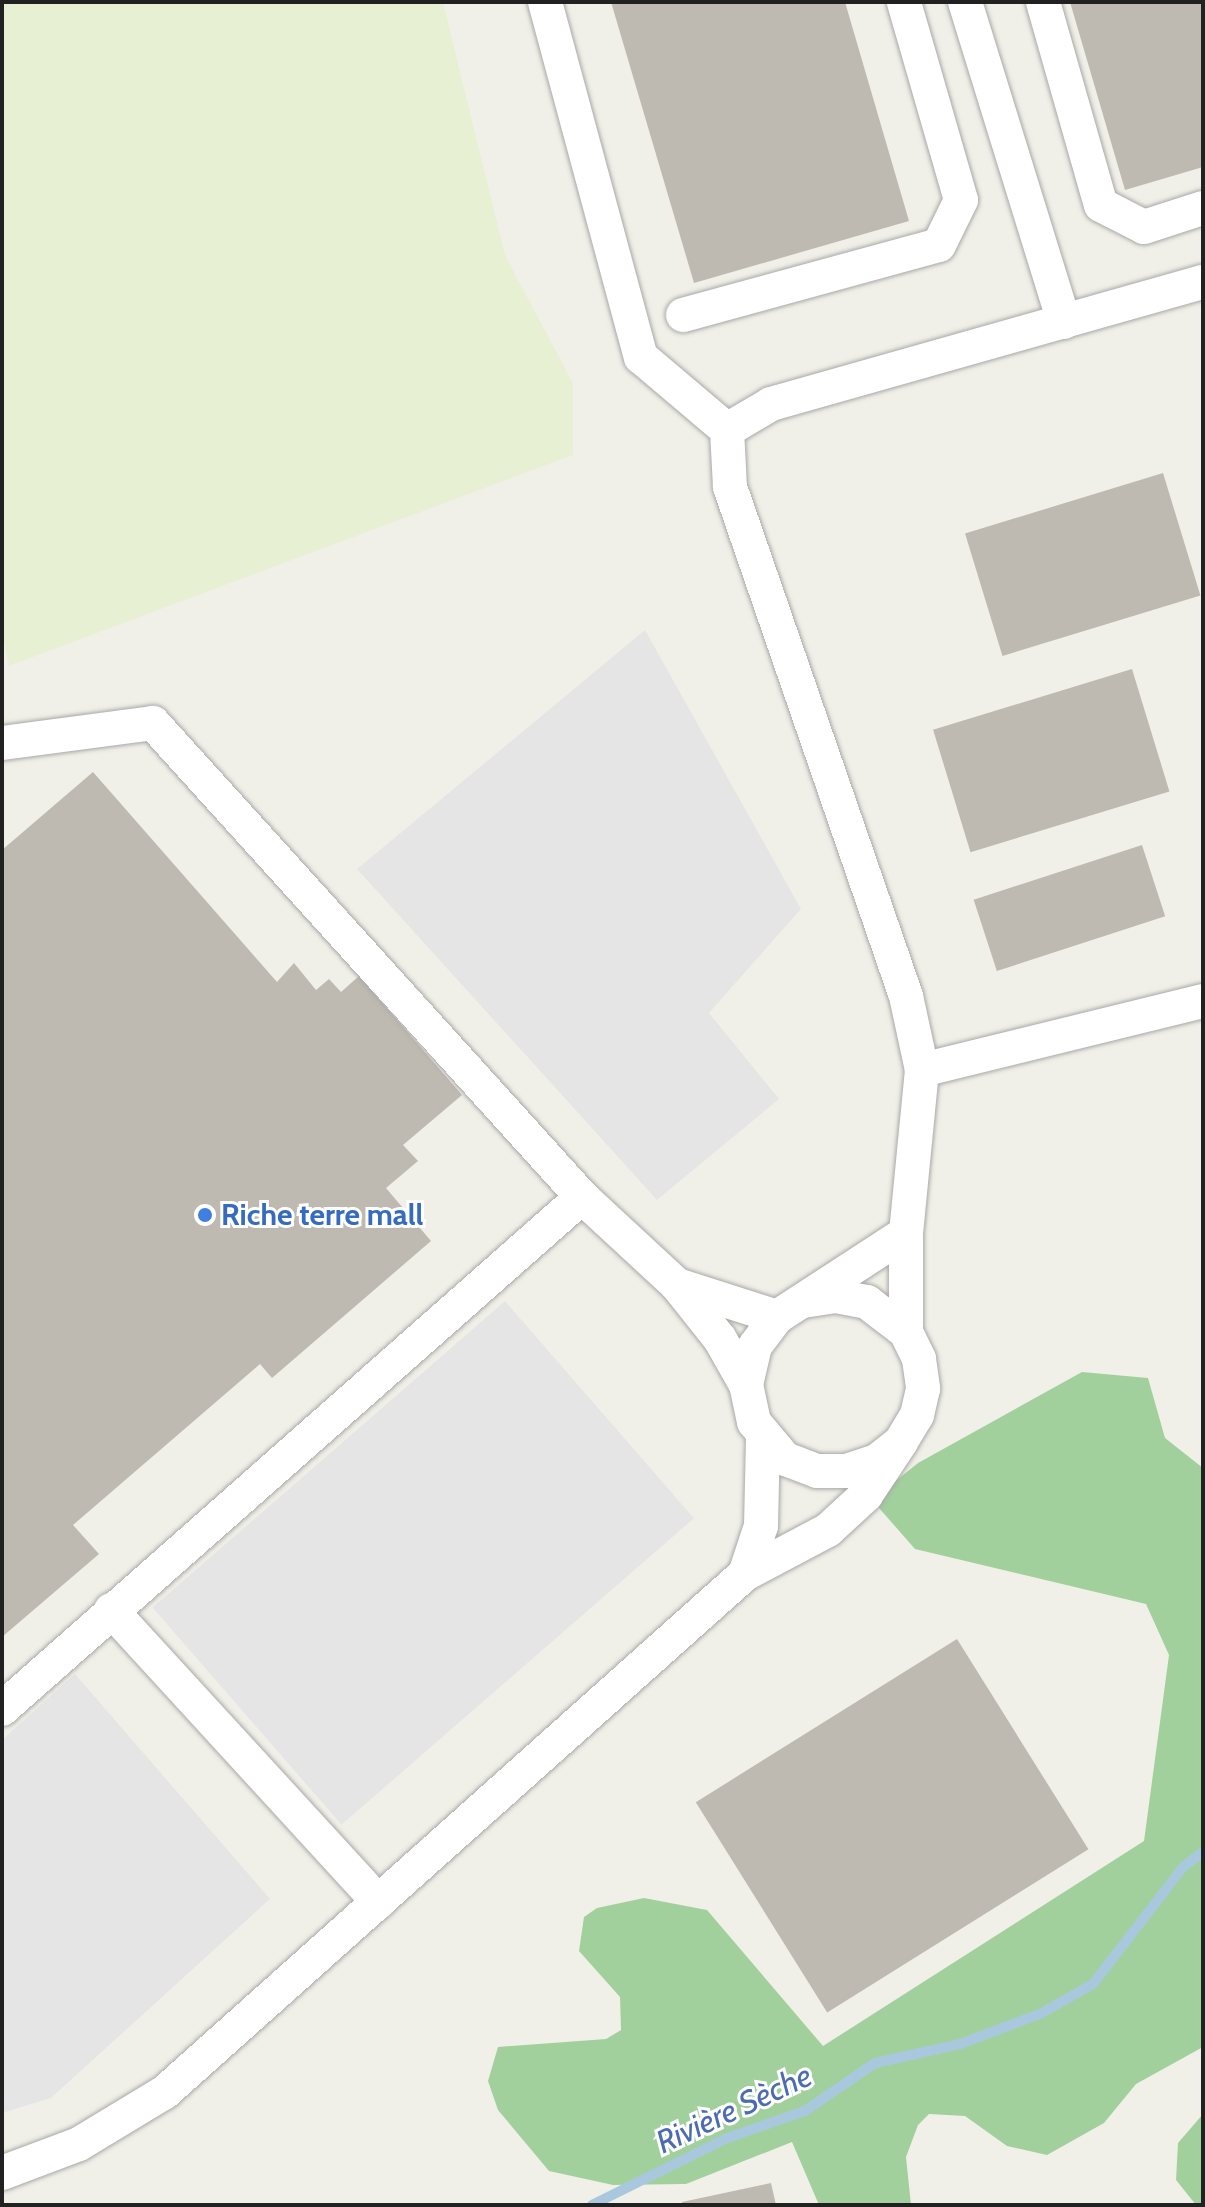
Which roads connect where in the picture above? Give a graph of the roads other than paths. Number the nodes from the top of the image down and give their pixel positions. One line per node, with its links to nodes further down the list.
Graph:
1 (545, 2): 9 (street)
2 (904, 2): 7 (street)
3 (965, 2): 8 (street)
4 (1043, 2): 5 (street)
5 (1203, 208)
6 (1203, 282): 8 (street)
7 (683, 315)
8 (1064, 322): 9 (street)
9 (727, 430): 12 (street)
10 (2, 743): 13 (street)
11 (1203, 1001): 12 (street)
12 (922, 1070): 14 (street)
13 (582, 1197): 15 (street); 22 (street)
14 (906, 1233): 16 (street); 17 (street)
15 (677, 1285): 16 (street); 18 (street)
16 (790, 1309): 17 (street); 18 (street)
17 (906, 1332): 20 (street)
18 (746, 1385): 19 (street)
19 (763, 1437): 20 (street); 21 (street)
20 (901, 1442): 21 (street)
21 (745, 1574): 24 (street)
22 (111, 1610): 23 (street); 24 (street)
23 (2, 1709)
24 (379, 1902): 25 (street)
25 (2, 2173)

